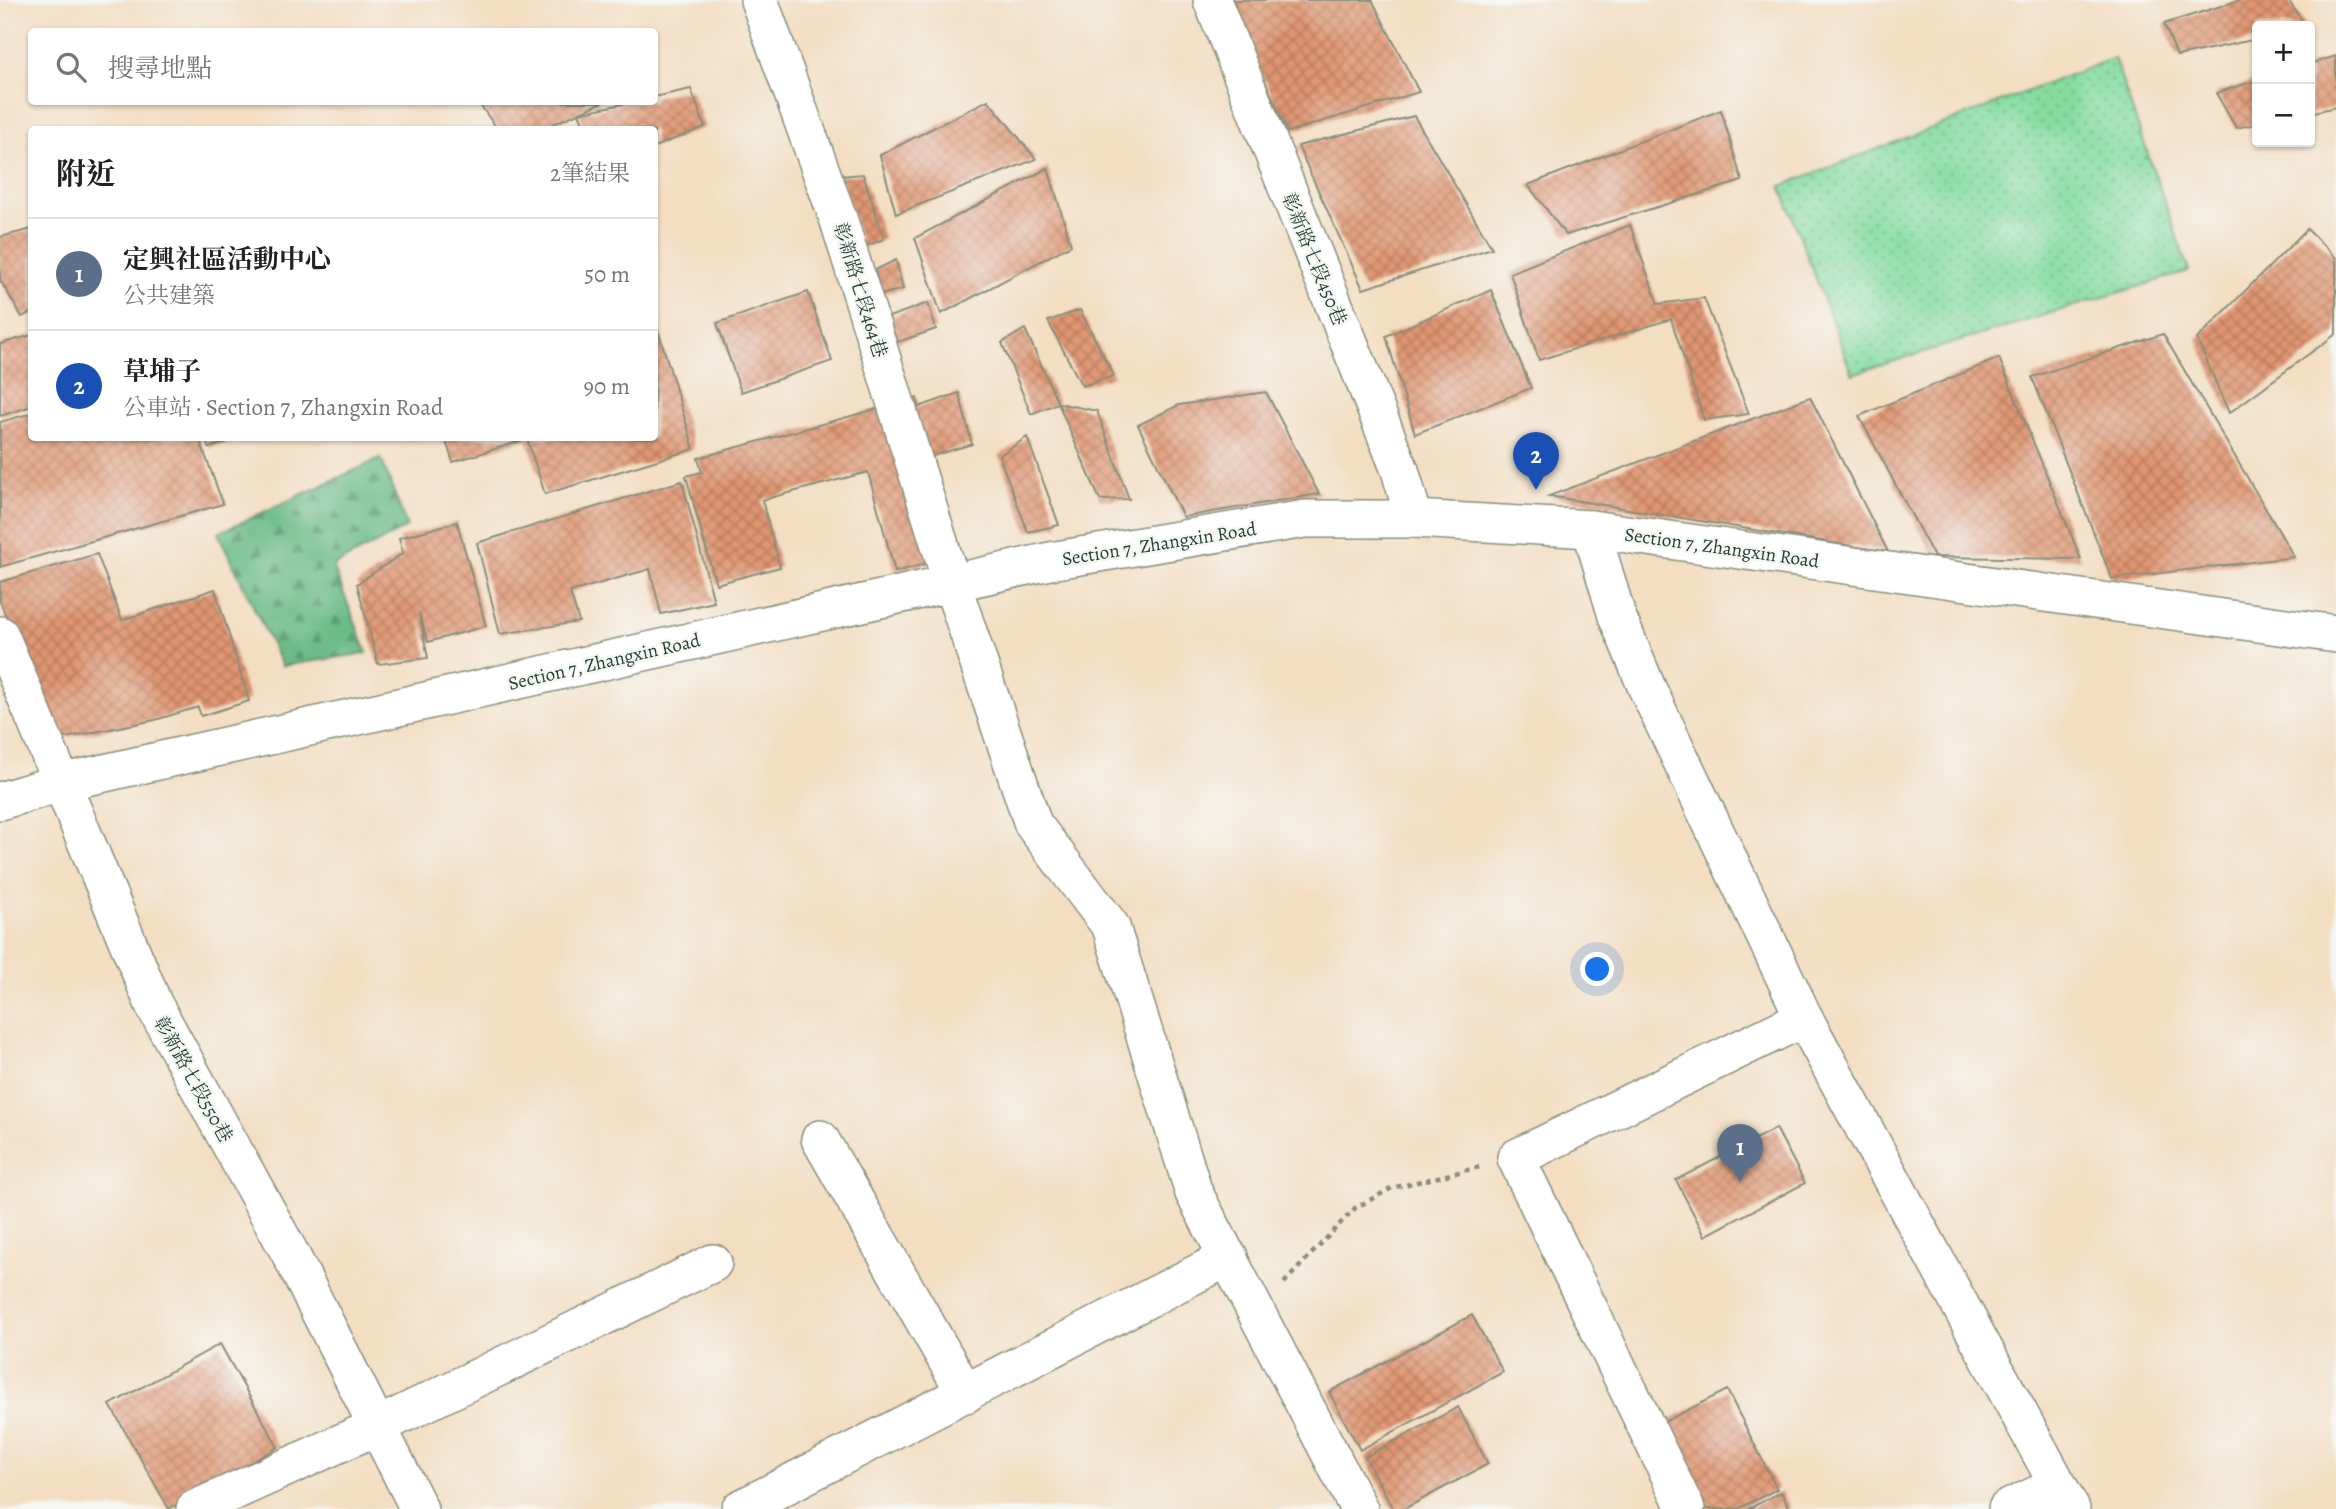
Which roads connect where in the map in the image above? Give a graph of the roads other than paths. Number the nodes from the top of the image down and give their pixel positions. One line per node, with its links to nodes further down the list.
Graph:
1 (759, 0): 5 (street, 彰新路七段464巷)
2 (1212, 0): 3 (street, 彰新路七段450巷)
3 (1414, 519): 4 (street, Section 7, Zhangxin Road); 5 (street, Section 7, Zhangxin Road)
4 (1591, 529): 6 (street, Section 7, Zhangxin Road); 10 (street)
5 (951, 584): 8 (street, Section 7, Zhangxin Road); 12 (street, 彰新路七段464巷)
6 (2336, 634)
7 (0, 635): 8 (street, 彰新路七段550巷)
8 (64, 782): 9 (street, Section 7, Zhangxin Road); 15 (street, 彰新路七段550巷)
9 (0, 800)
10 (1804, 1018): 16 (street); 21 (street)
11 (820, 1139): 14 (street)
12 (1229, 1257): 14 (street); 20 (street, 彰新路七段464巷)
13 (713, 1263): 15 (street)
14 (967, 1394): 19 (street)
15 (378, 1426): 17 (street); 18 (street, 彰新路七段550巷)
16 (2064, 1497): 22 (street)
17 (195, 1509)
18 (419, 1509)
19 (740, 1509)
20 (1359, 1509)
21 (1686, 1509)
22 (2007, 1509)

